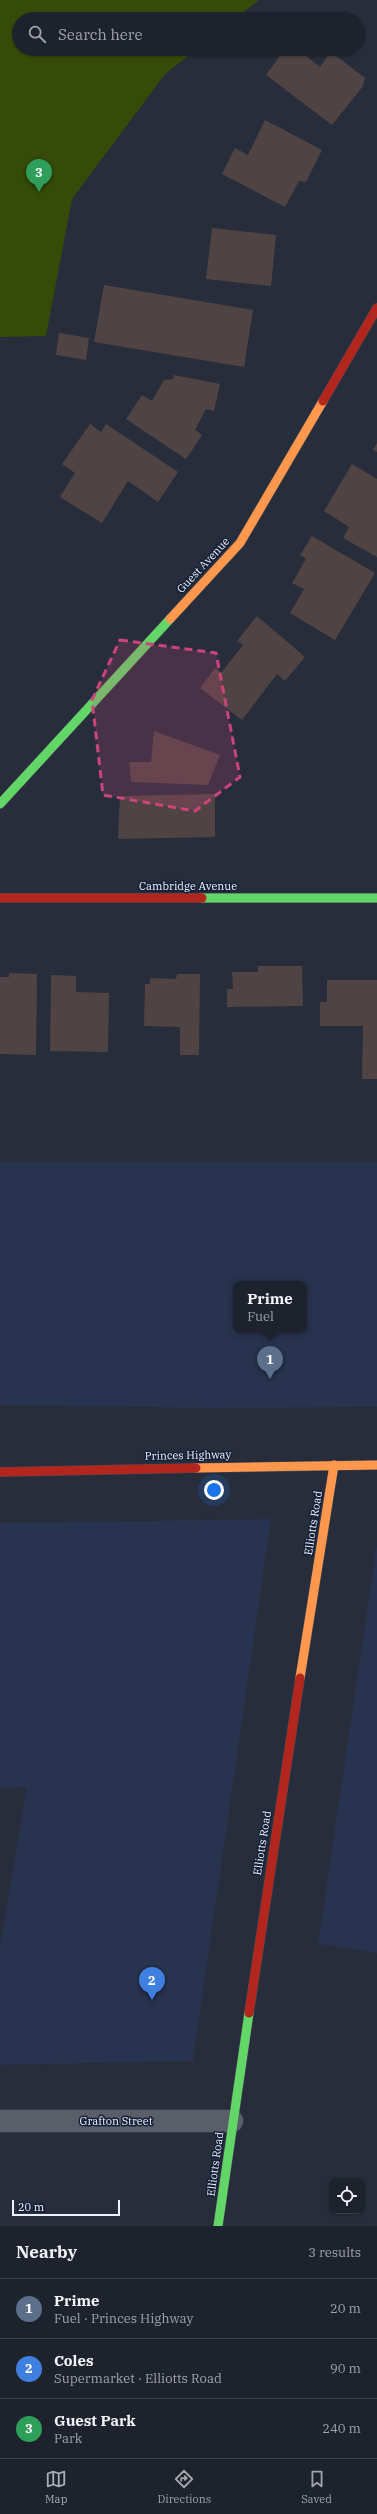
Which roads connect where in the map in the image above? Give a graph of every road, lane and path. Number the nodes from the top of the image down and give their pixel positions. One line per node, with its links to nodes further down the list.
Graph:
1 (377, 308): 2 (main road, Guest Avenue)
2 (0, 804)
3 (0, 898): 4 (main road, Cambridge Avenue)
4 (377, 898)
5 (334, 1465): 6 (main road, Princes Highway); 7 (main road, Princes Highway); 9 (main road, Elliotts Road)
6 (377, 1465)
7 (0, 1472)
8 (0, 2121): 9 (street, Grafton Street)
9 (232, 2121): 10 (main road, Elliotts Road)
10 (218, 2226)

